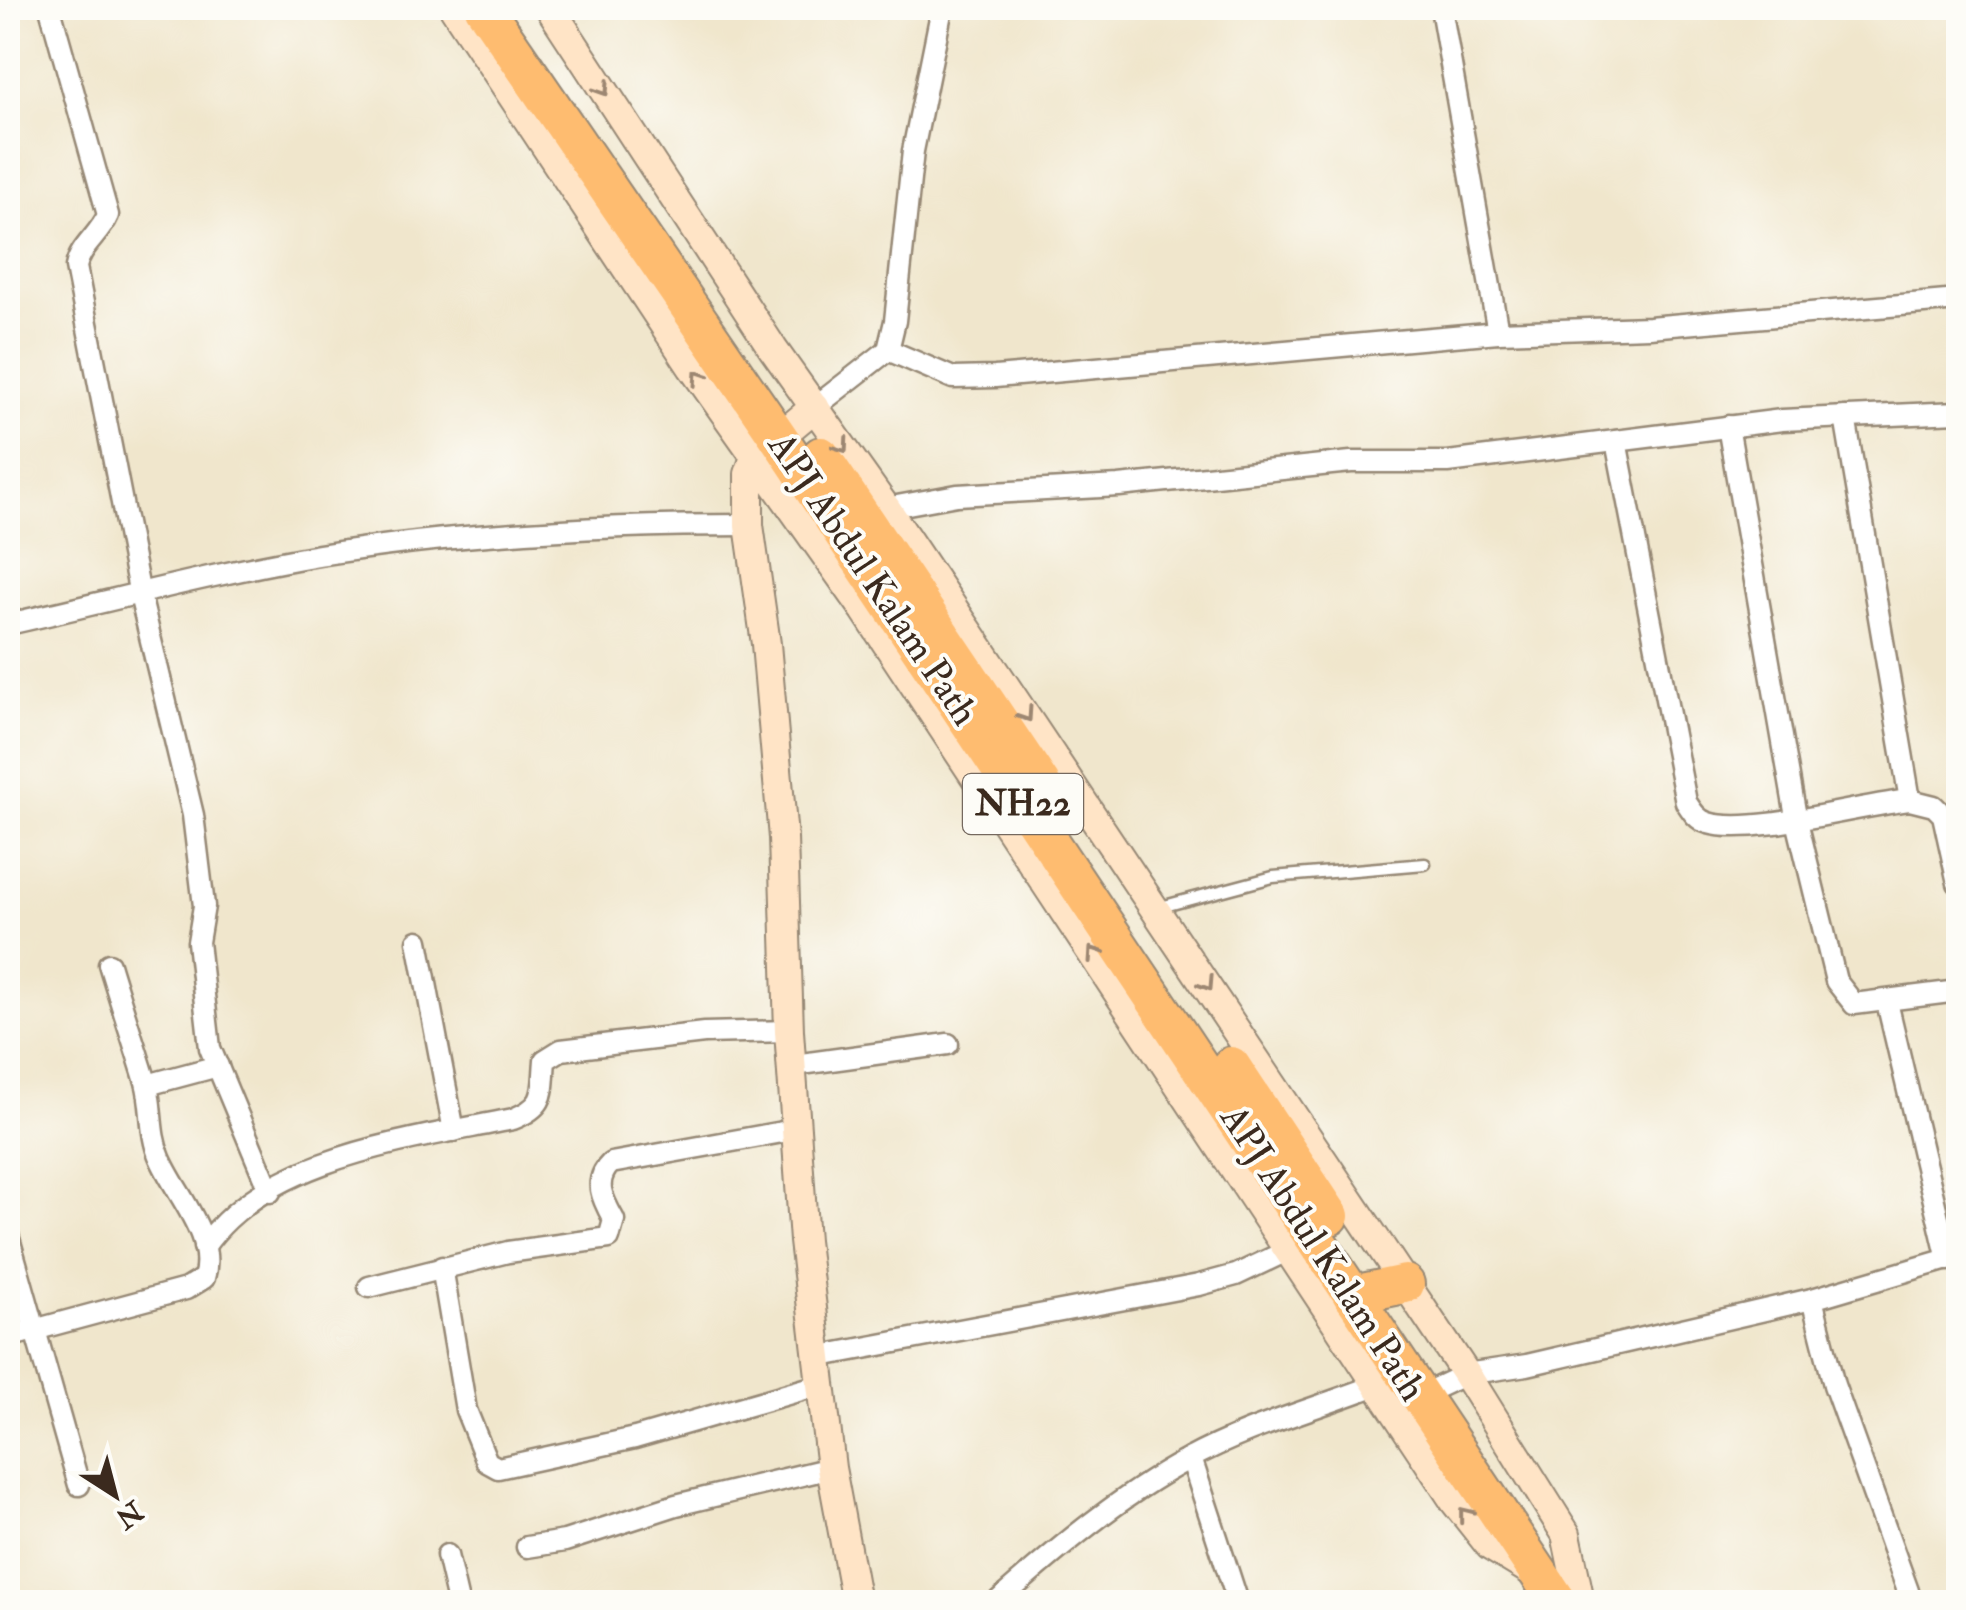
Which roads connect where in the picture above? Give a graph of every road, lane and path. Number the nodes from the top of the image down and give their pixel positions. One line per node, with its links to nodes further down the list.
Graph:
1 (50, 8): 18 (street)
2 (454, 8): 14 (street, NH22, one-way to 2)
3 (484, 8): 14 (highway, APJ Abdul Kalam Path / NH22)
4 (516, 8): 14 (highway, APJ Abdul Kalam Path / NH22)
5 (550, 8): 14 (street, NH22, one-way to 14)
6 (942, 8): 10 (street)
7 (1440, 8): 9 (street)
8 (1958, 300): 9 (street)
9 (1498, 332): 10 (street)
10 (888, 350): 14 (street)
11 (1958, 412): 12 (street)
12 (1846, 417): 13 (street); 20 (street)
13 (1728, 426): 15 (street); 21 (street)
14 (786, 430): 16 (street, NH22, one-way to 16); 17 (street); 39 (street, NH22, one-way to 14); 43 (highway, APJ Abdul Kalam Path / NH22)
15 (1616, 440): 16 (street); 21 (street)
16 (886, 508): 24 (street, NH22, one-way to 24)
17 (749, 525): 18 (street); 29 (street)
18 (140, 595): 19 (street); 32 (street)
19 (8, 624)
20 (1910, 800): 21 (street); 23 (street)
21 (1796, 818): 28 (street)
22 (1425, 864): 24 (lane)
23 (1958, 882)
24 (1156, 908): 43 (street, NH22, one-way to 43)
25 (418, 940): 35 (street)
26 (109, 964): 33 (street)
27 (1958, 990): 28 (street)
28 (1887, 1002): 40 (street)
29 (789, 1032): 31 (street); 35 (street)
30 (948, 1044): 31 (street)
31 (794, 1065): 34 (street)
32 (218, 1066): 33 (street); 36 (street)
33 (147, 1085): 38 (street)
34 (799, 1129): 41 (street); 47 (street)
35 (454, 1131): 36 (street)
36 (270, 1192): 38 (street)
37 (8, 1234): 45 (street)
38 (204, 1247): 45 (street)
39 (1291, 1249): 47 (street); 48 (street, NH22)
40 (1953, 1258): 44 (street)
41 (442, 1267): 42 (street); 49 (street)
42 (369, 1287)
43 (1378, 1290): 50 (highway, APJ Abdul Kalam Path / NH22); 50 (street, NH22)
44 (1812, 1299): 50 (street); 56 (street)
45 (37, 1329): 46 (street); 53 (street)
46 (8, 1336)
47 (816, 1357): 49 (street)
48 (1379, 1384): 51 (street); 57 (street, NH22, one-way to 48)
49 (819, 1385): 52 (street)
50 (1441, 1386): 57 (highway, APJ Abdul Kalam Path / NH22); 57 (street, NH22)
51 (1190, 1458): 58 (street); 61 (street)
52 (830, 1468): 54 (street); 60 (street)
53 (79, 1485)
54 (528, 1547)
55 (447, 1555): 59 (street)
56 (1908, 1591)
57 (1564, 1595)
58 (1006, 1599)
59 (458, 1602)
60 (856, 1602)
61 (1238, 1602)

